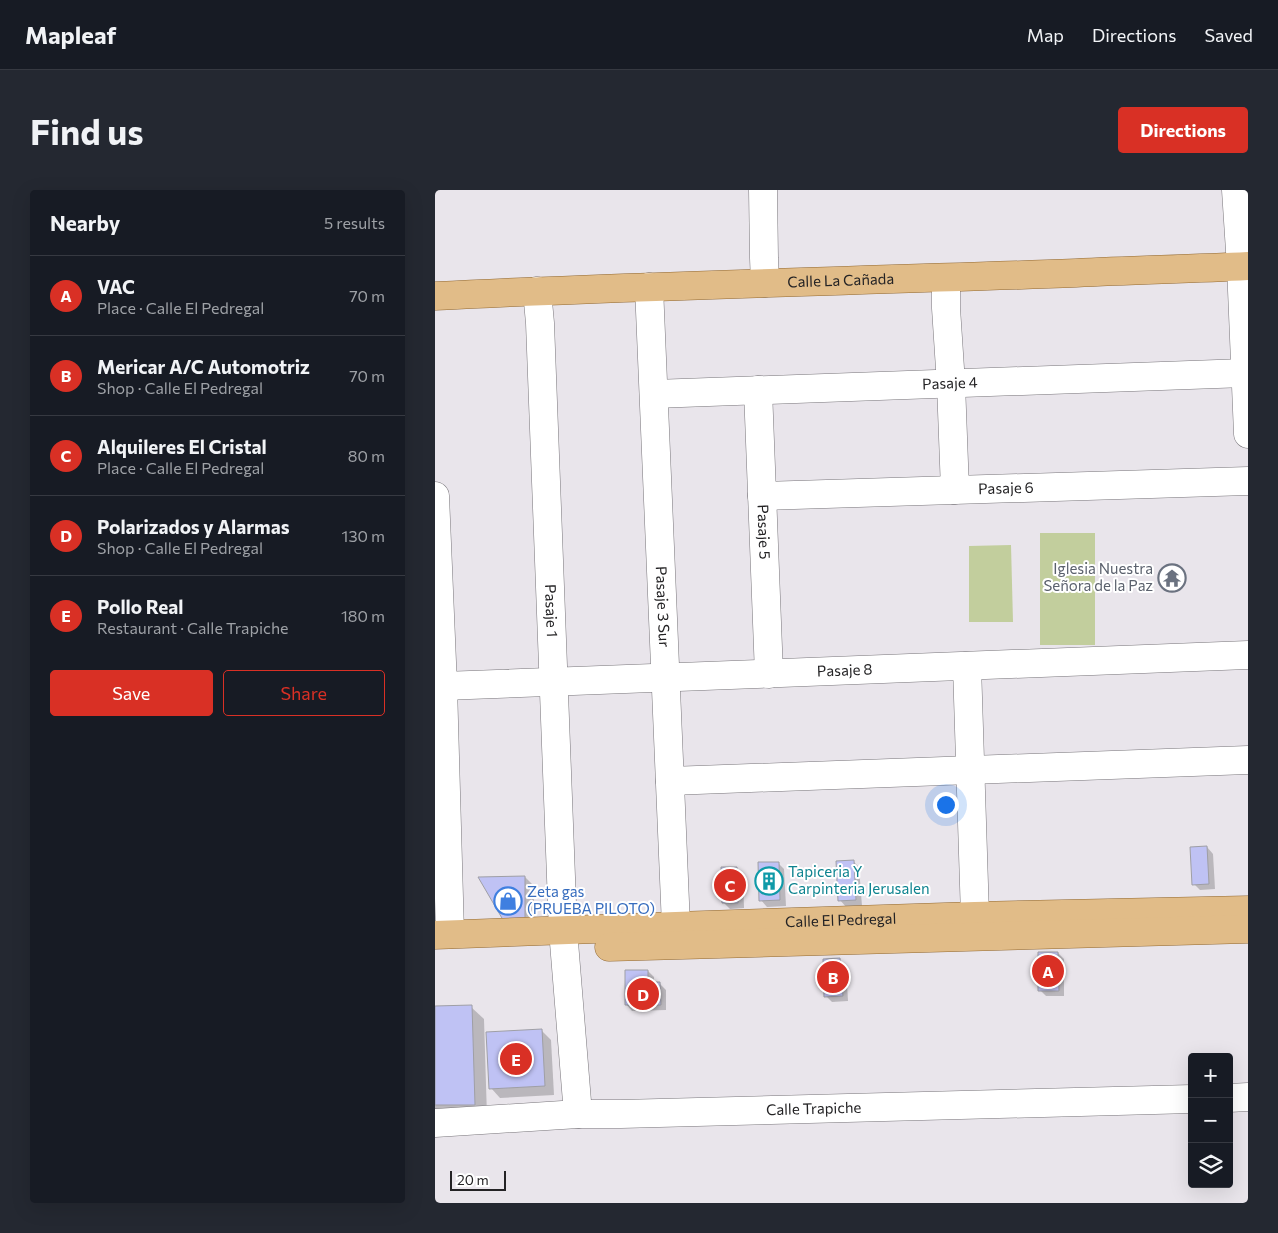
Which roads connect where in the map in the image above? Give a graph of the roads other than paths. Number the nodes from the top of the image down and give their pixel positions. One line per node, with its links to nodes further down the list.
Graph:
1 (763, 190): 5 (street)
2 (1236, 190): 3 (street)
3 (1244, 266): 4 (main road, Calle La Cañada); 9 (street)
4 (946, 278): 5 (main road, Calle La Cañada); 10 (street)
5 (765, 283): 6 (main road, Calle La Cañada)
6 (649, 287): 7 (main road, Calle La Cañada); 12 (street, Pasaje 3 Sur)
7 (537, 291): 8 (main road, Calle La Cañada); 22 (street, Pasaje 1)
8 (435, 296)
9 (1245, 374): 10 (street, Pasaje 4); 13 (street)
10 (951, 384): 11 (street, Pasaje 4); 15 (street)
11 (758, 390): 12 (street, Pasaje 4); 17 (street, Pasaje 5)
12 (654, 394): 21 (street, Pasaje 3 Sur)
13 (1248, 434)
14 (1248, 481): 15 (street, Pasaje 6)
15 (955, 490): 17 (street, Pasaje 6)
16 (435, 496): 23 (street)
17 (762, 496): 20 (street, Pasaje 5)
18 (1248, 655): 19 (street, Pasaje 8)
19 (967, 666): 20 (street, Pasaje 8); 25 (street)
20 (769, 674): 21 (street, Pasaje 8)
21 (666, 678): 22 (street, Pasaje 8); 26 (street, Pasaje 3 Sur)
22 (555, 682): 23 (street, Pasaje 8); 31 (street, Pasaje 1)
23 (443, 686): 32 (street)
24 (1248, 760): 25 (street)
25 (970, 770): 26 (street); 28 (street)
26 (670, 781): 29 (street, Pasaje 3 Sur)
27 (1248, 910): 28 (main road, Calle El Pedregal)
28 (975, 916): 29 (main road, Calle El Pedregal)
29 (676, 926): 31 (main road, Calle El Pedregal)
30 (1248, 929): 31 (main road, Calle El Pedregal)
31 (564, 939): 32 (main road, Calle El Pedregal); 36 (street, Pasaje 1)
32 (440, 941)
33 (1248, 1097): 34 (street)
34 (1233, 1098)
35 (1188, 1099): 36 (street, Calle Trapiche)
36 (578, 1114): 37 (street, Calle Trapiche)
37 (435, 1123)

